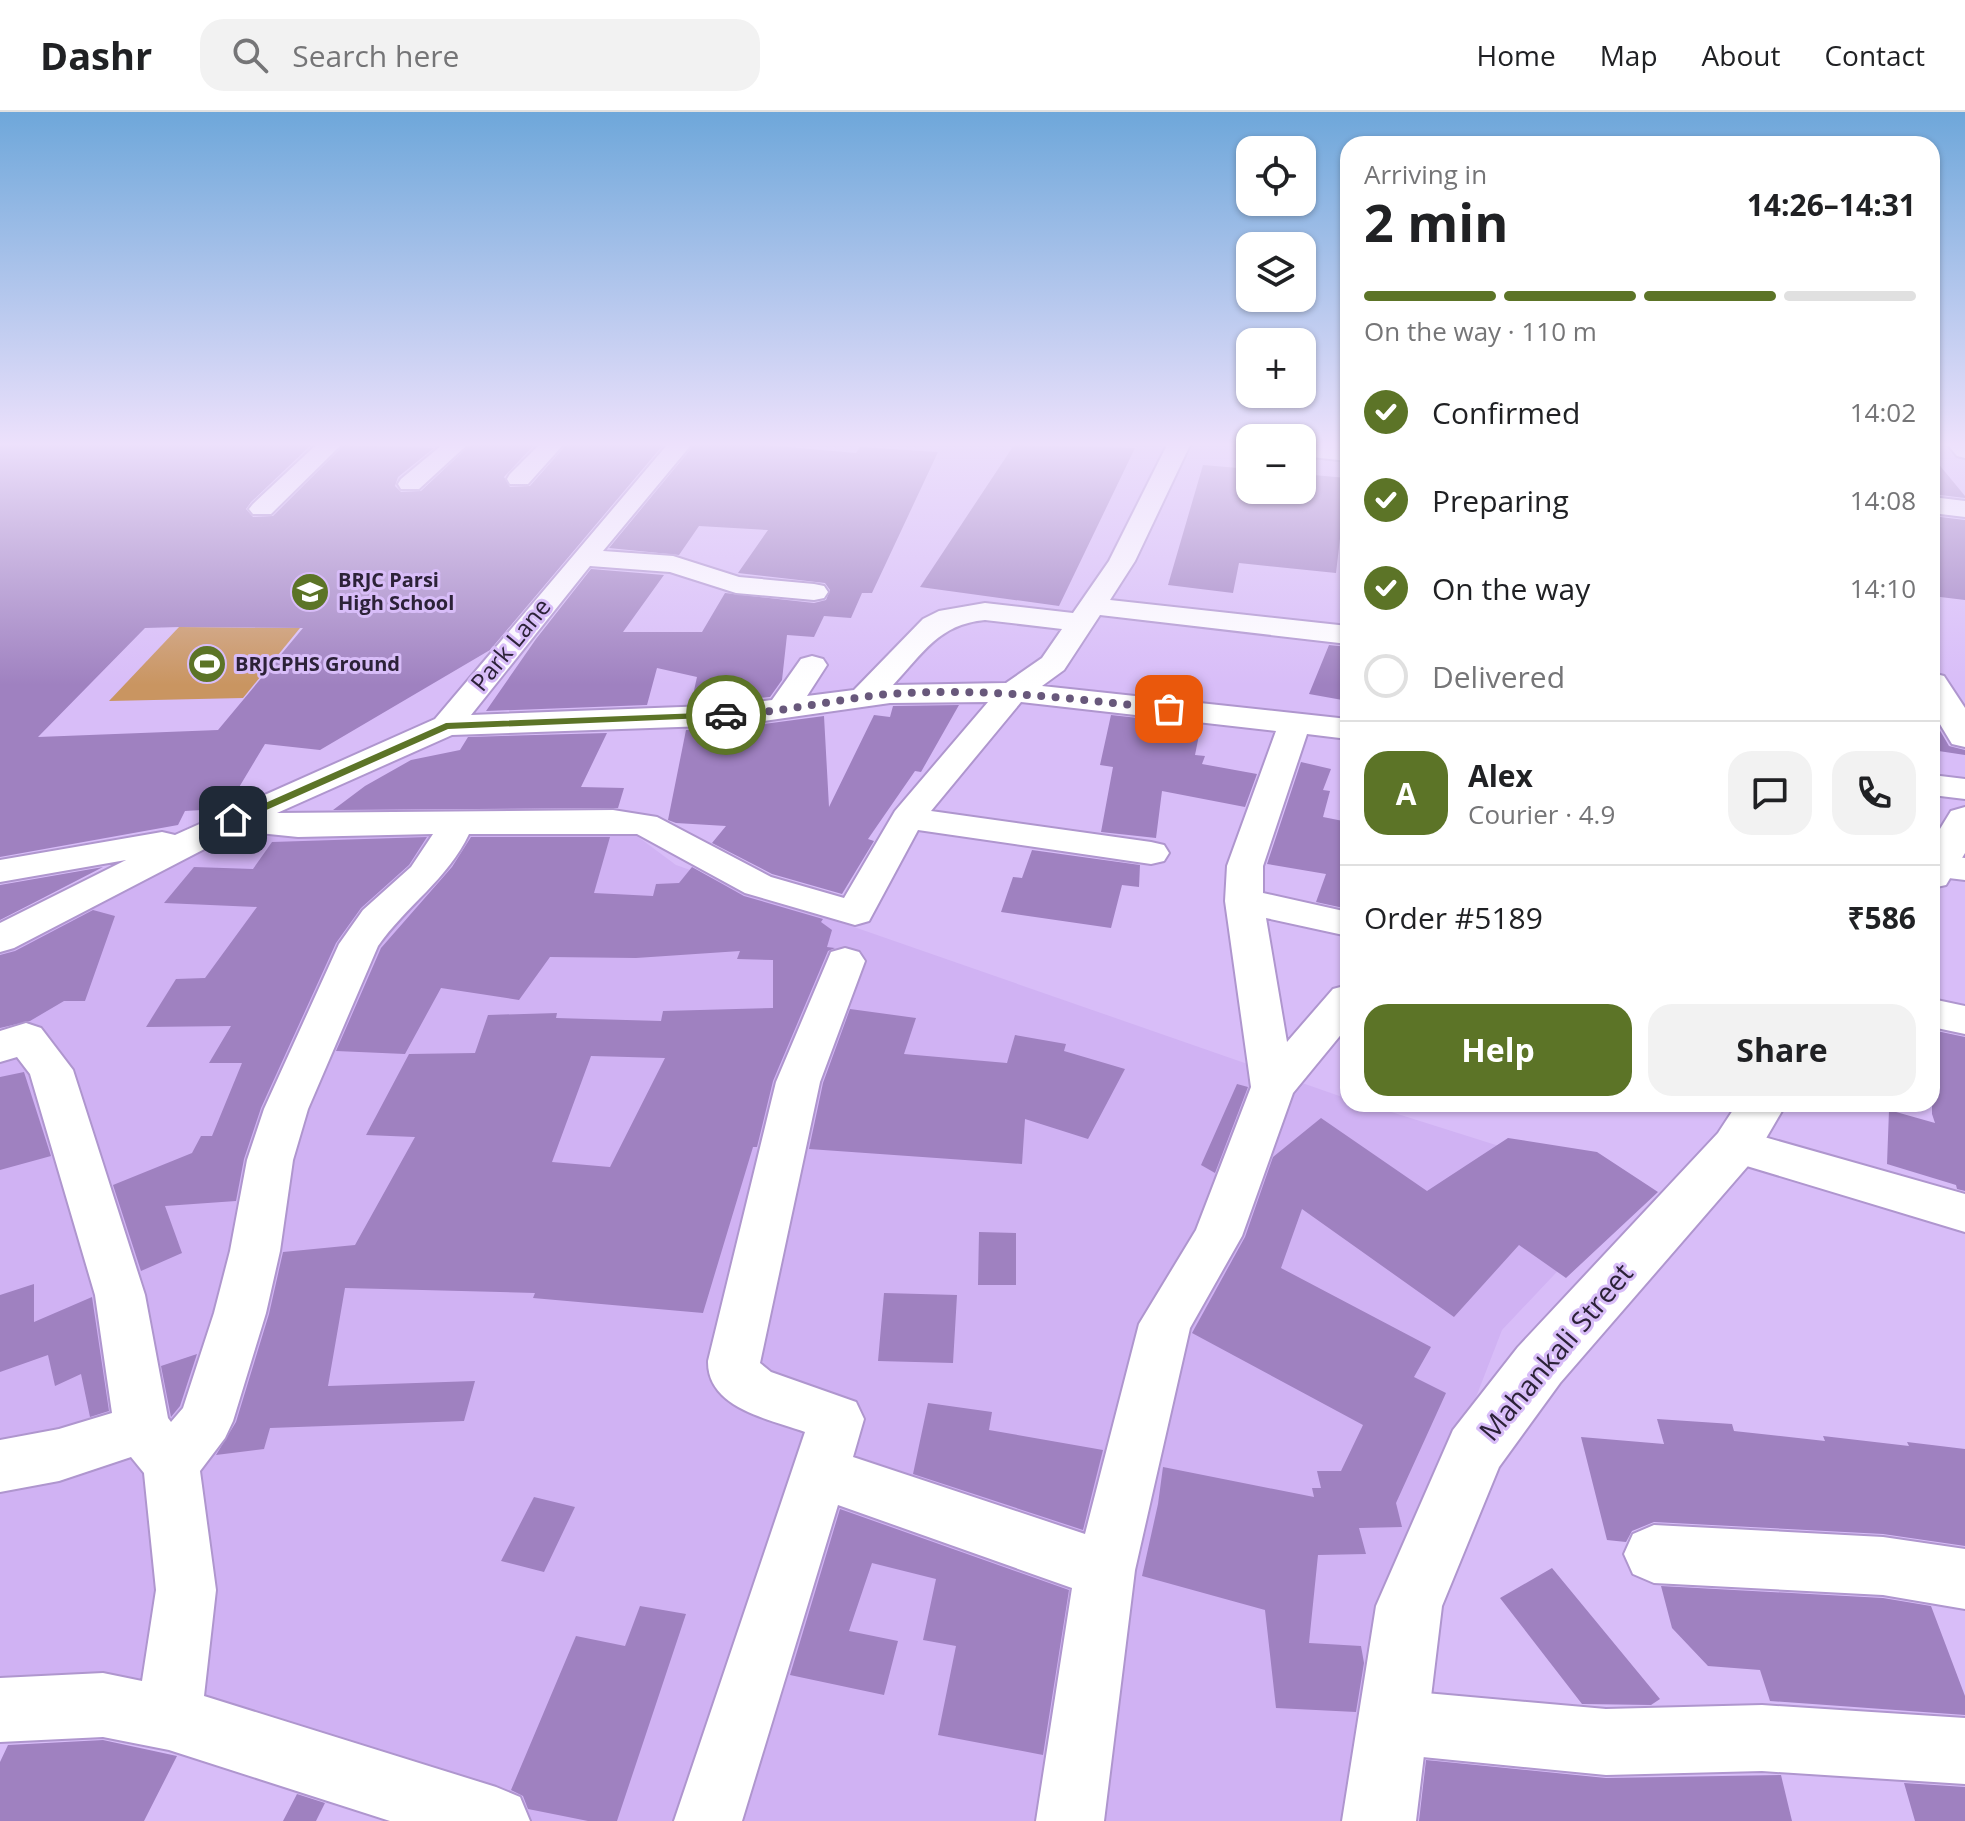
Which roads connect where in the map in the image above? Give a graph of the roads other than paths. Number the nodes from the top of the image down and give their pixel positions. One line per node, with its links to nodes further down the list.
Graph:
1 (612, 525): 3 (street, Park Lane)
2 (1140, 525): 5 (street)
3 (583, 558): 4 (street); 12 (street, Park Lane)
4 (814, 592)
5 (1086, 614): 6 (street); 8 (street); 9 (street)
6 (1340, 634)
7 (812, 665): 10 (street)
8 (1013, 692): 9 (street); 11 (street); 16 (street)
9 (863, 698): 10 (street)
10 (783, 708): 12 (street)
11 (1294, 724): 13 (street); 23 (street)
12 (446, 726): 19 (street, Park Lane)
13 (1340, 728)
14 (1940, 786): 15 (street)
15 (1965, 789)
16 (907, 818): 18 (street); 20 (street)
17 (1965, 819): 21 (street)
18 (456, 824): 19 (street); 34 (street)
19 (219, 828): 22 (street); 25 (street, Park Lane)
20 (1151, 853)
21 (1945, 870)
22 (0, 871)
23 (1244, 901): 24 (street); 31 (street)
24 (1340, 922)
25 (0, 939)
26 (845, 961): 36 (street)
27 (1340, 1008): 31 (street)
28 (1940, 1015): 29 (street)
29 (1965, 1020)
30 (0, 1047): 34 (street)
31 (1273, 1087): 38 (street)
32 (1749, 1125): 33 (street); 42 (street, Mahankali Street)
33 (1965, 1213)
34 (156, 1446): 35 (street); 41 (street)
35 (0, 1466)
36 (819, 1472): 38 (street); 45 (street)
37 (1654, 1554): 39 (street)
38 (1105, 1570): 46 (street)
39 (1965, 1579)
40 (0, 1710): 41 (street)
41 (169, 1718): 44 (street)
42 (1392, 1722): 43 (street); 47 (street, Mahankali Street)
43 (1965, 1751)
44 (496, 1821)
45 (708, 1821)
46 (1070, 1821)
47 (1379, 1821)

